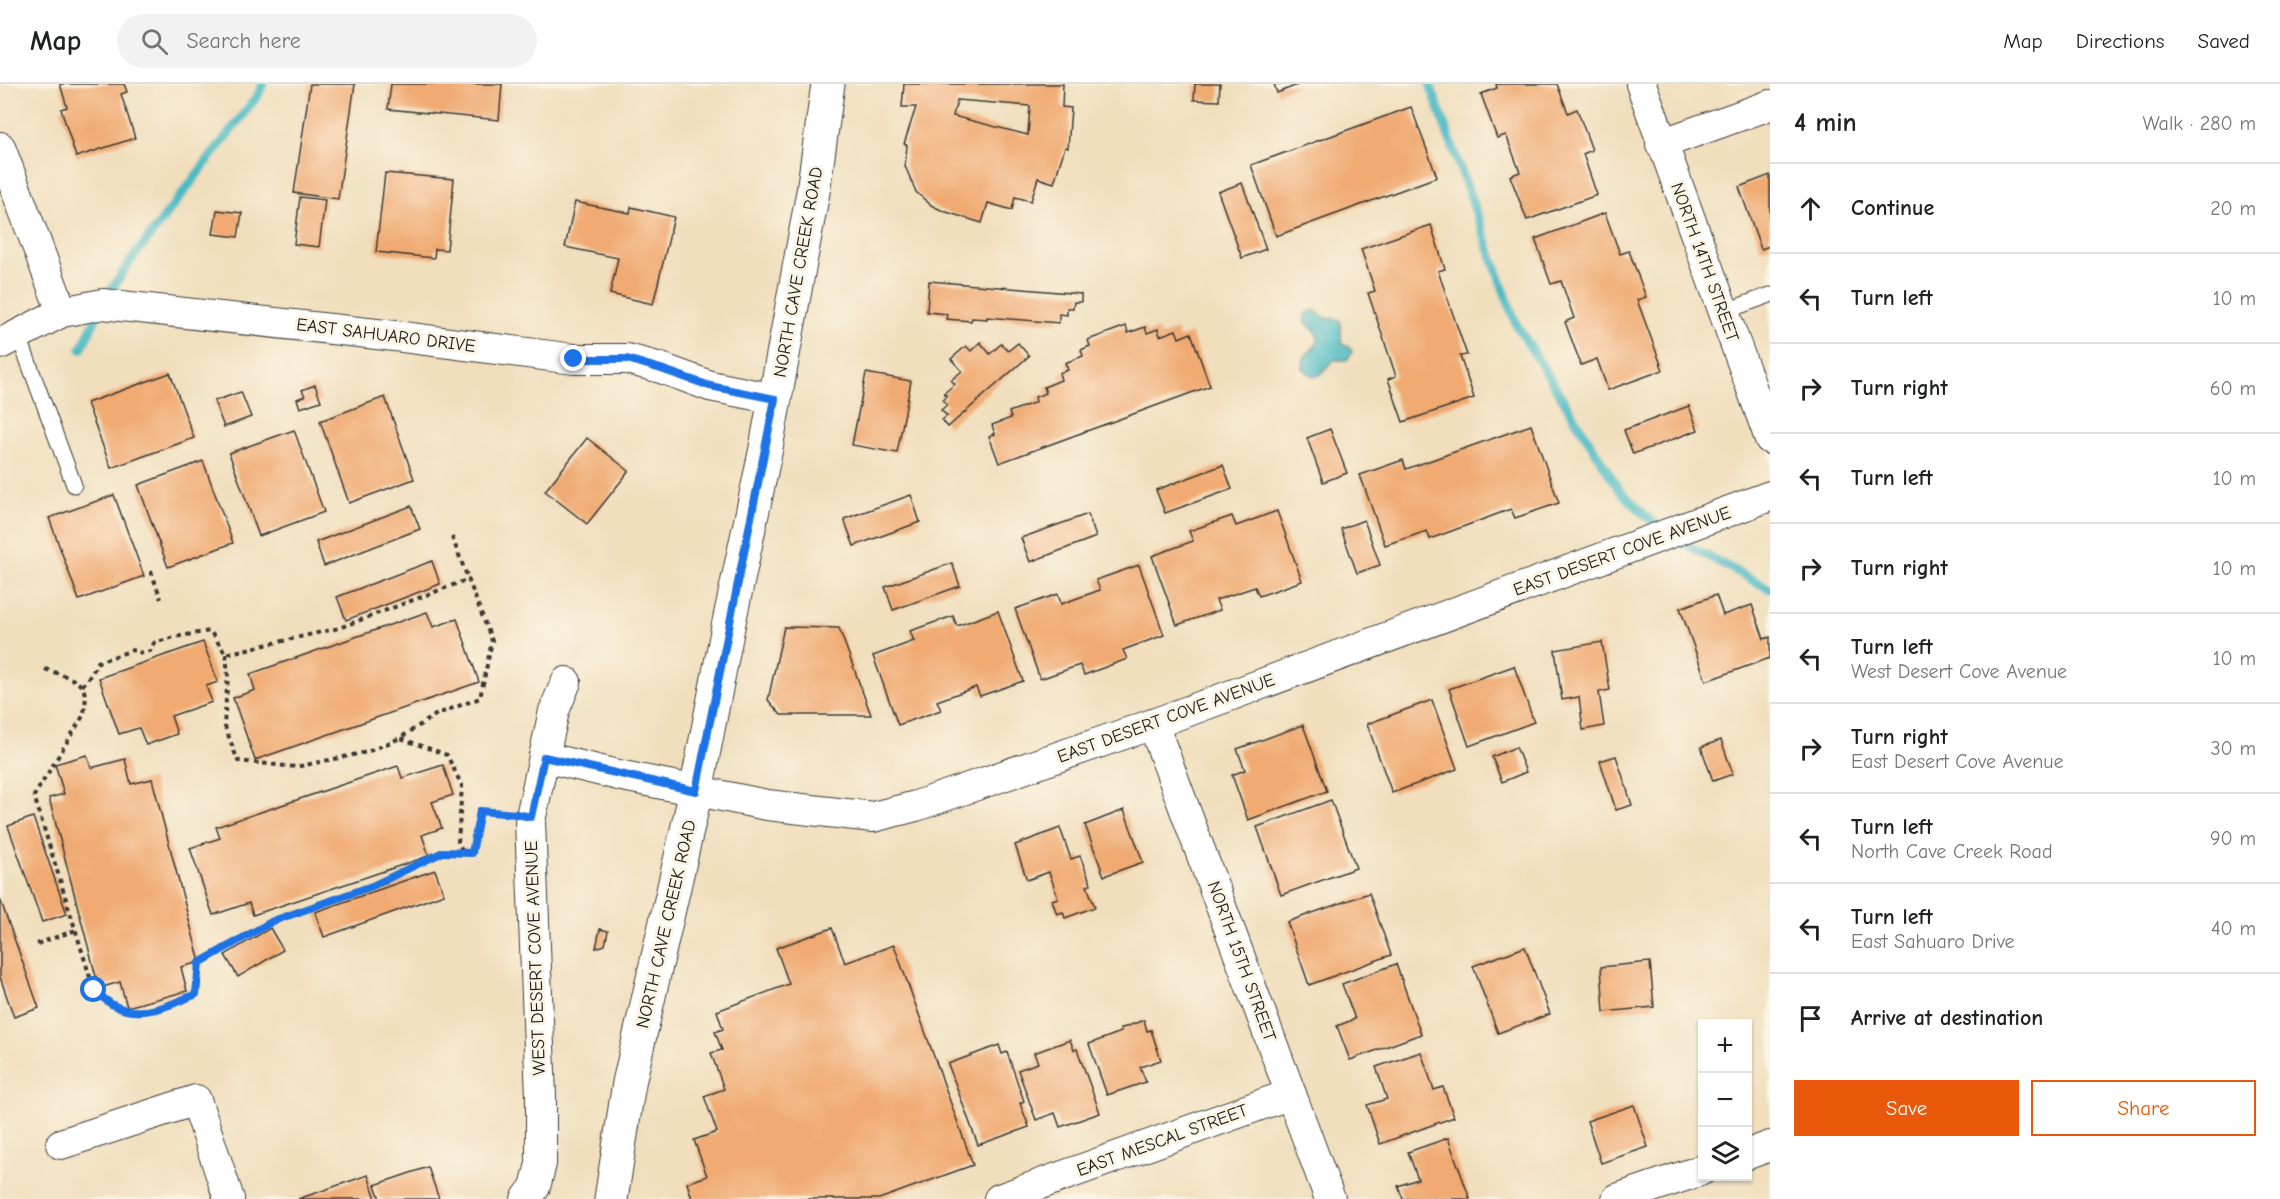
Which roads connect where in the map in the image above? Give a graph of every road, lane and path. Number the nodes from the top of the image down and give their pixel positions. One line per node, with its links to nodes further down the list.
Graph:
1 (828, 84): 10 (main road, NORTH CAVE CREEK ROAD)
2 (1641, 84): 4 (street, NORTH 14TH STREET)
3 (1770, 105): 4 (street)
4 (1661, 144): 8 (street, NORTH 14TH STREET)
5 (0, 147): 7 (street)
6 (1770, 295): 8 (lane)
7 (62, 312): 9 (street, EAST SAHUARO DRIVE); 10 (street, EAST SAHUARO DRIVE)
8 (1723, 312): 11 (street, NORTH 14TH STREET)
9 (9, 339): 12 (lane)
10 (775, 399): 25 (main road, NORTH CAVE CREEK ROAD)
11 (1770, 439)
12 (74, 485)
13 (1770, 496): 22 (street, EAST DESERT COVE AVENUE)
14 (452, 537): 16 (path)
15 (151, 571): 17 (path)
16 (469, 579): 18 (path); 23 (path)
17 (161, 599)
18 (225, 654): 21 (path); 23 (path)
19 (45, 669): 21 (path)
20 (566, 682): 24 (street, WEST DESERT COVE AVENUE)
21 (82, 686): 28 (path)
22 (1153, 724): 25 (street, EAST DESERT COVE AVENUE); 30 (street, NORTH 15TH STREET)
23 (400, 738): 27 (path)
24 (544, 757): 25 (street, EAST DESERT COVE AVENUE); 26 (street, WEST DESERT COVE AVENUE)
25 (696, 791): 37 (main road, NORTH CAVE CREEK ROAD)
26 (531, 817): 27 (path); 36 (street, WEST DESERT COVE AVENUE)
27 (463, 852): 28 (path)
28 (76, 930): 29 (path)
29 (37, 944)
30 (1291, 1094): 38 (street, EAST MESCAL STREET); 39 (street, NORTH 15TH STREET)
31 (61, 1144): 35 (street)
32 (1770, 1146): 33 (street)
33 (1752, 1153)
34 (1698, 1171): 40 (street)
35 (229, 1199)
36 (526, 1199)
37 (610, 1199)
38 (999, 1199)
39 (1330, 1199)
40 (1617, 1199)

